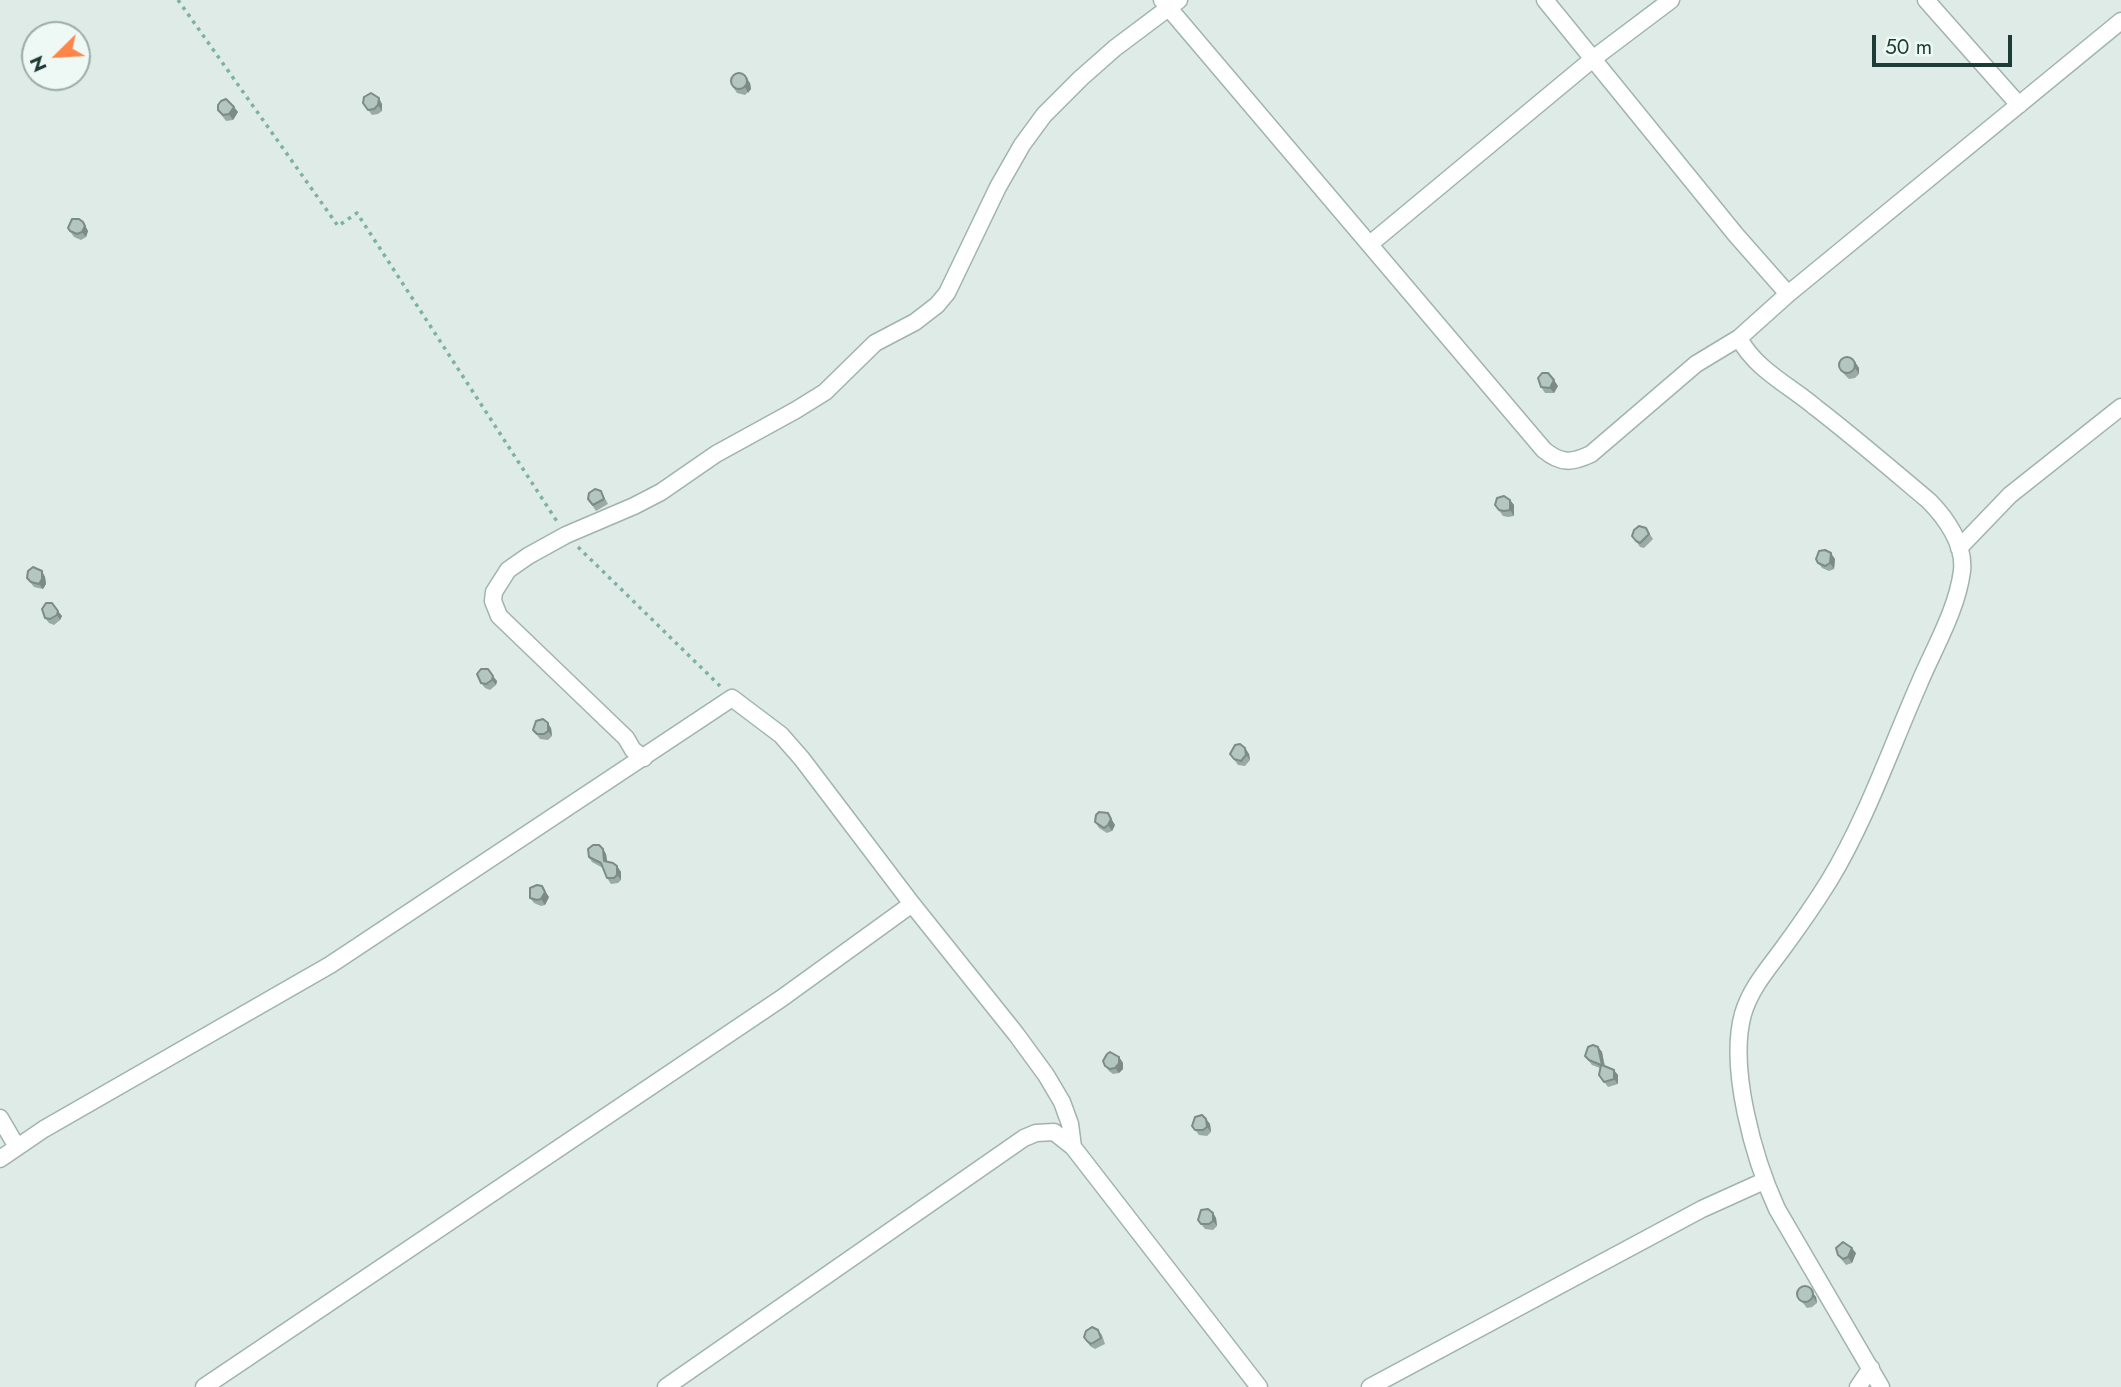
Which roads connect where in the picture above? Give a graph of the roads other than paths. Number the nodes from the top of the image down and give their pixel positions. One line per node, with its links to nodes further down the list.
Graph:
1 (1545, 0): 6 (street)
2 (1671, 0): 6 (street)
3 (1926, 0): 7 (street)
4 (1170, 3): 8 (street); 13 (street)
5 (2121, 21): 7 (street)
6 (1594, 58): 8 (street); 9 (street)
7 (2019, 105): 9 (street)
8 (1370, 244): 10 (street)
9 (1788, 294): 10 (street)
10 (1738, 338): 12 (street)
11 (2121, 407): 12 (street)
12 (1959, 548): 19 (street)
13 (644, 758): 14 (street); 16 (street)
14 (912, 904): 17 (street); 21 (street)
15 (0, 1118): 16 (street)
16 (17, 1147): 18 (street)
17 (1073, 1147): 22 (street); 23 (street)
18 (0, 1159)
19 (1764, 1181): 20 (street); 24 (street)
20 (1871, 1368): 25 (street); 26 (street)
21 (204, 1387)
22 (666, 1387)
23 (1259, 1387)
24 (1370, 1387)
25 (1858, 1387)
26 (1881, 1387)

